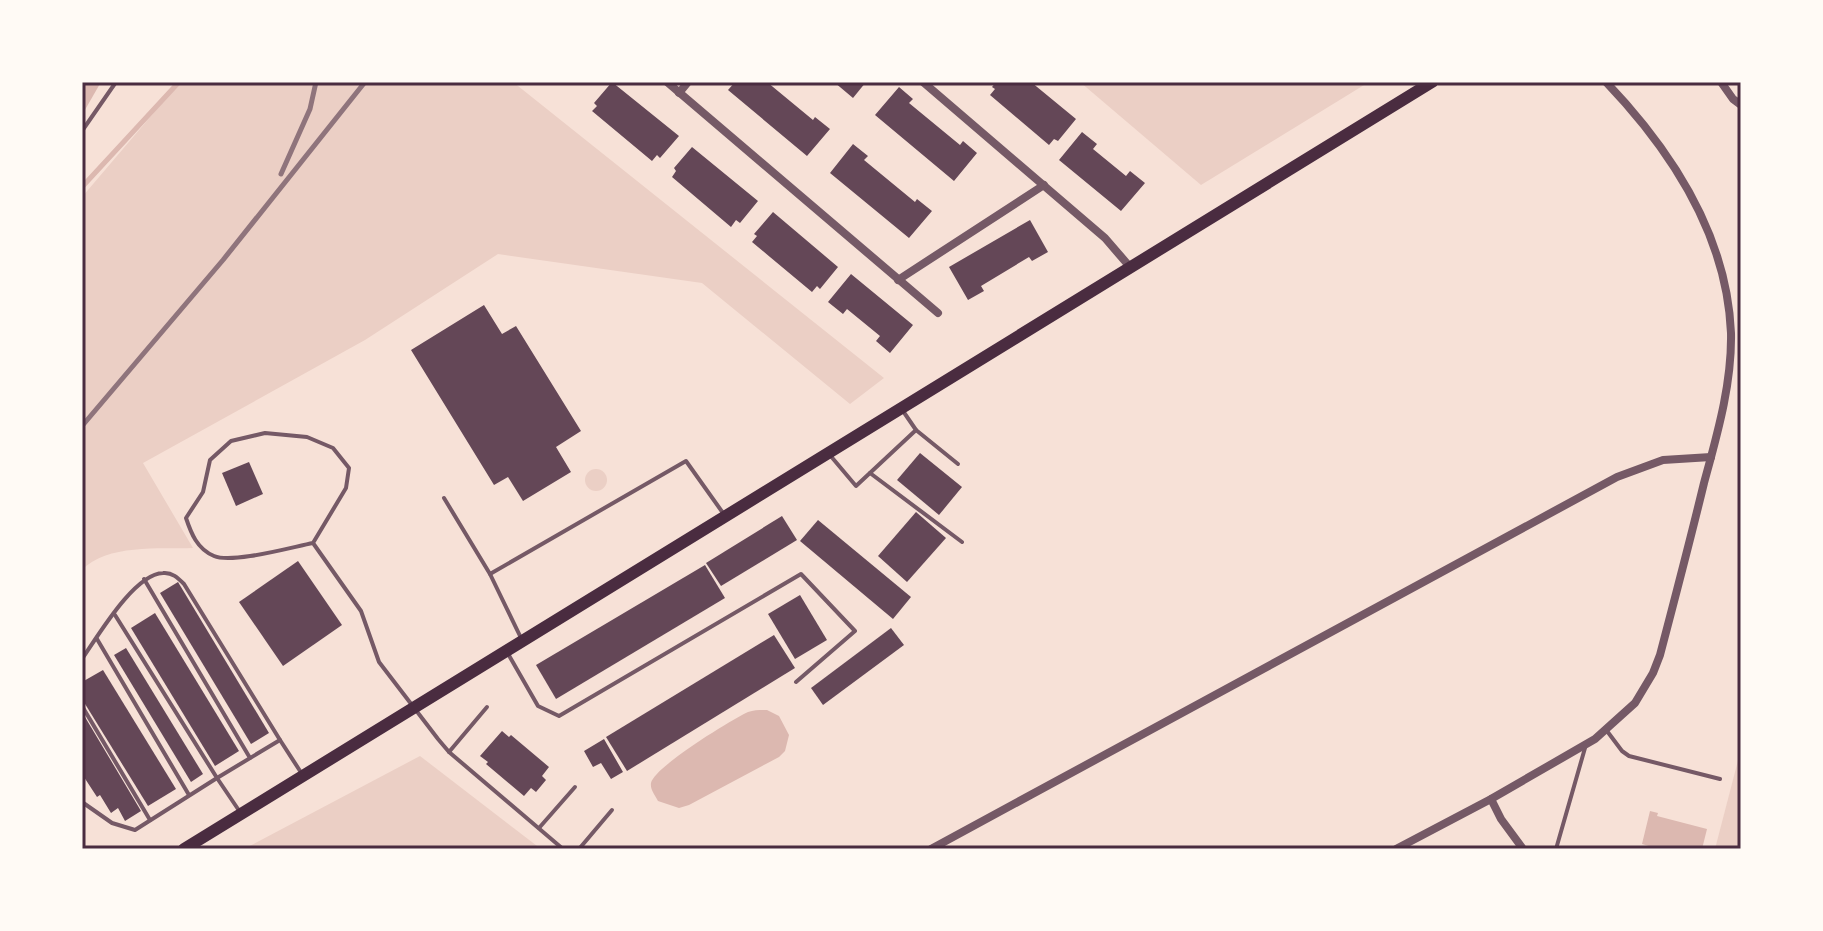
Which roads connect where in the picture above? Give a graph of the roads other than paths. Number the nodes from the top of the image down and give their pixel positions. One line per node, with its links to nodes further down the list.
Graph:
1 (116, 82): 10 (lane)
2 (667, 82): 8 (street)
3 (688, 82): 8 (street)
4 (923, 82): 11 (street)
5 (1432, 82): 12 (main road)
6 (1606, 82): 18 (street)
7 (1721, 82): 9 (street)
8 (679, 93): 13 (street)
9 (1741, 105)
10 (82, 131)
11 (1044, 185): 12 (street); 13 (street)
12 (1130, 267): 15 (main road)
13 (898, 280): 14 (street)
14 (938, 313)
15 (900, 407): 16 (lane); 17 (main road)
16 (916, 430): 19 (lane); 20 (lane)
17 (828, 452): 20 (lane); 22 (main road)
18 (1711, 457): 36 (street); 55 (street)
19 (958, 464)
20 (870, 473): 23 (lane)
21 (444, 498): 25 (lane)
22 (725, 515): 25 (lane); 29 (main road)
23 (962, 542)
24 (313, 543): 24 (lane); 34 (lane)
25 (490, 574): 29 (lane)
26 (144, 579): 27 (lane); 37 (lane); 40 (lane)
27 (115, 615): 28 (lane); 42 (lane)
28 (96, 639): 31 (lane); 45 (lane)
29 (522, 640): 30 (main road)
30 (506, 650): 32 (lane); 34 (main road)
31 (82, 659)
32 (796, 682)
33 (82, 706): 50 (lane)
34 (414, 707): 39 (lane); 41 (main road)
35 (487, 707): 39 (lane)
36 (1607, 731): 38 (street); 43 (lane)
37 (280, 740): 40 (lane); 41 (lane)
38 (1586, 745): 46 (street); 58 (lane)
39 (449, 752): 51 (lane)
40 (250, 758): 42 (lane)
41 (303, 776): 49 (main road)
42 (217, 778): 45 (lane); 49 (lane)
43 (1720, 779)
44 (575, 787): 51 (lane)
45 (189, 795): 50 (lane)
46 (1491, 799): 56 (street); 57 (street)
47 (82, 802): 50 (lane)
48 (612, 810): 54 (lane)
49 (242, 814): 52 (main road)
50 (150, 820)
51 (539, 828): 53 (lane)
52 (184, 849)
53 (563, 849)
54 (579, 849)
55 (931, 849)
56 (1396, 849)
57 (1523, 849)
58 (1556, 849)

